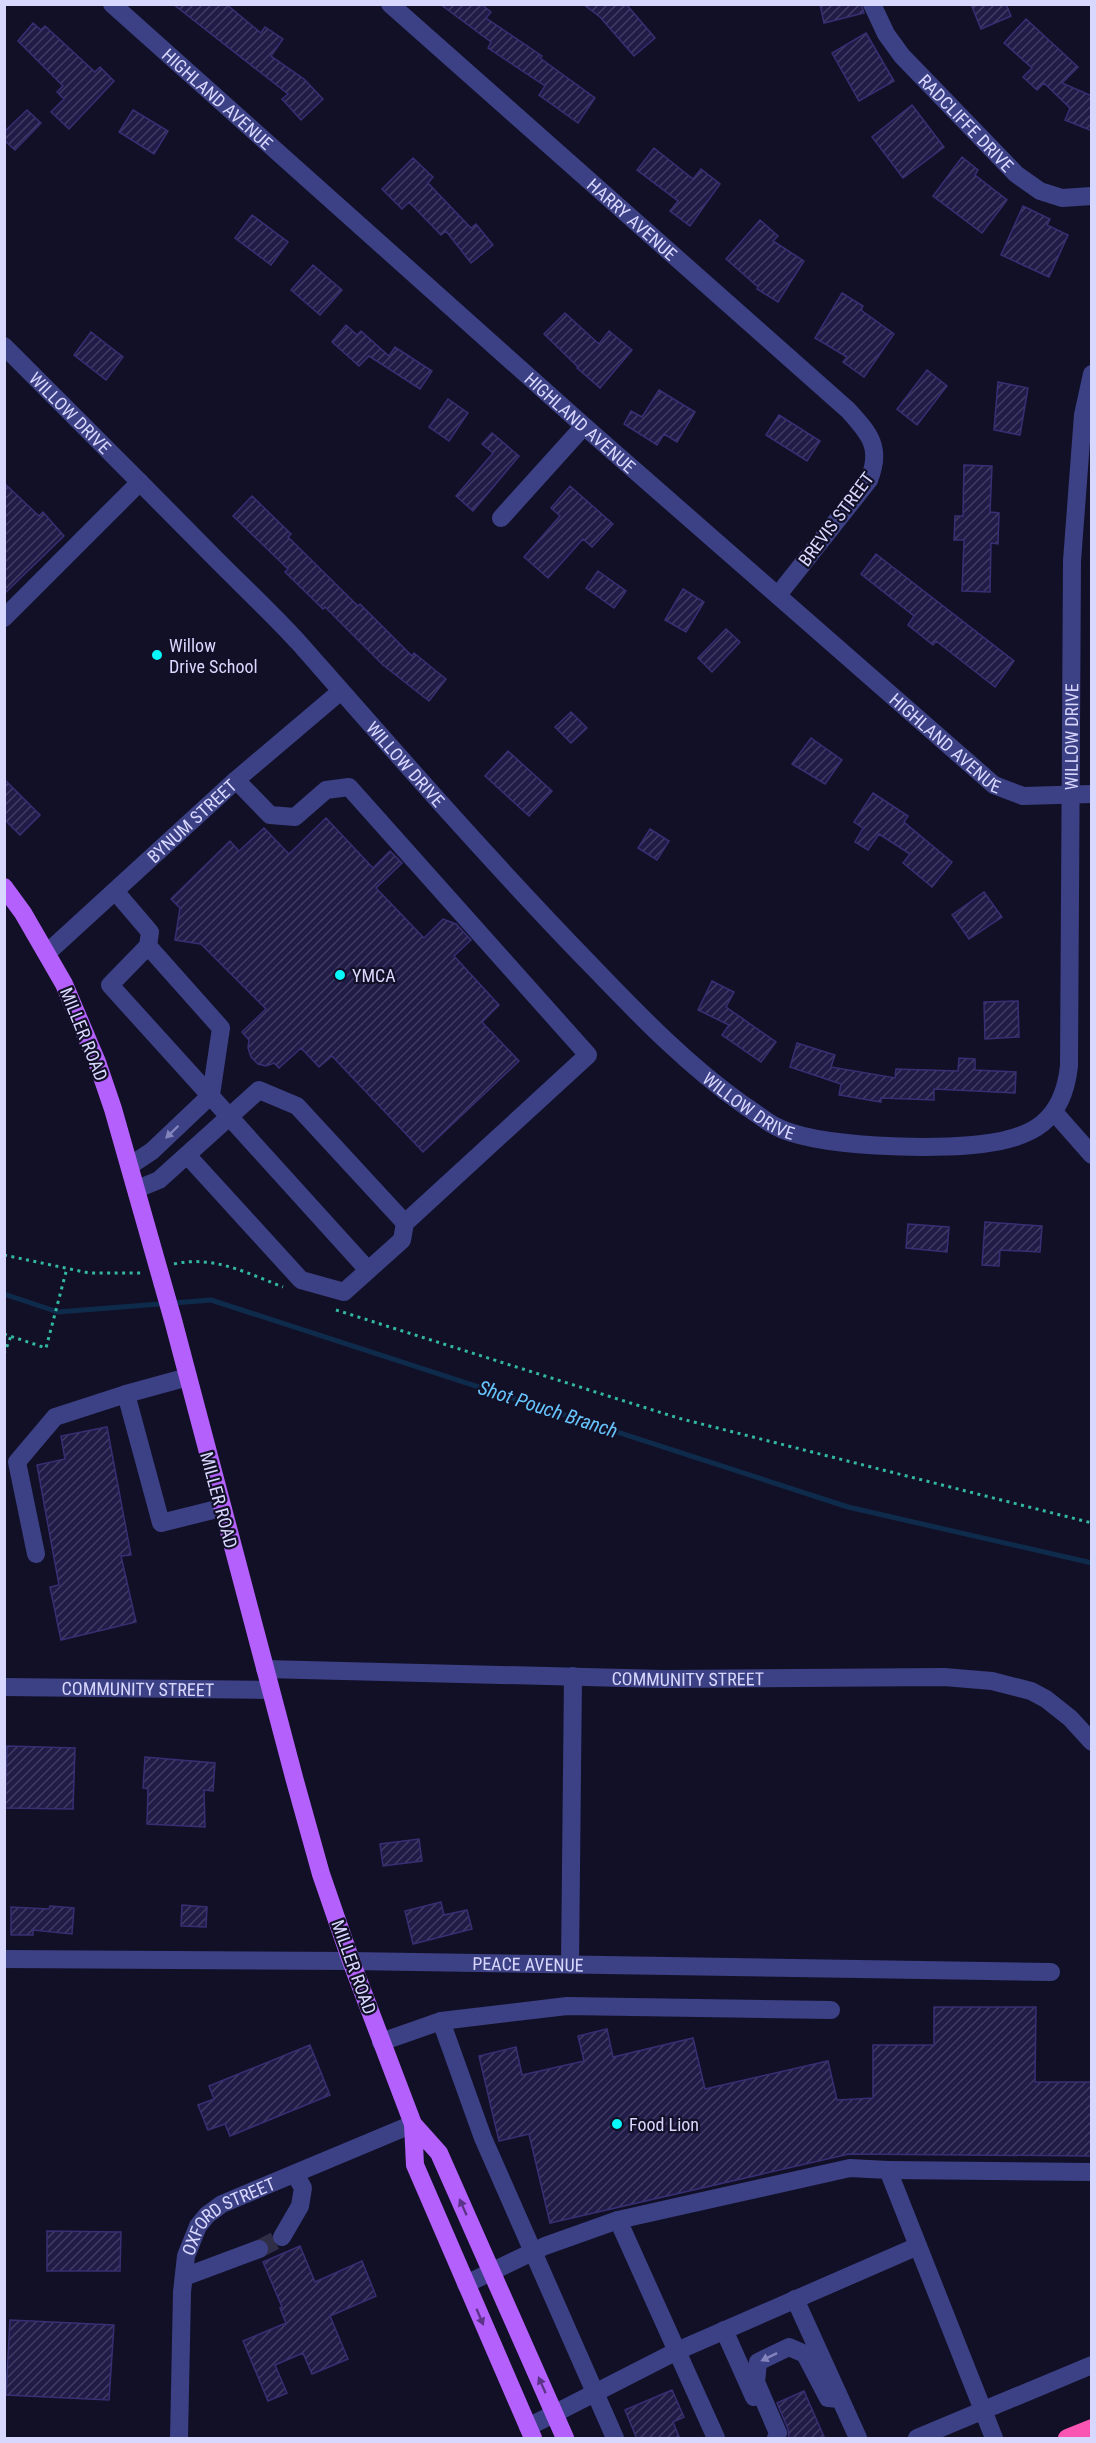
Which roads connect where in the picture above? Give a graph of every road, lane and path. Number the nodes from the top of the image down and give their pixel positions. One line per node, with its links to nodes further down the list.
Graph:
1 (112, 4): 7 (street, HIGHLAND AVENUE)
2 (390, 4): 8 (street, HARRY AVENUE)
3 (872, 4): 4 (street, RADCLIFFE DRIVE)
4 (1092, 196)
5 (4, 346): 9 (street, WILLOW DRIVE)
6 (1092, 374): 16 (street, WILLOW DRIVE)
7 (584, 426): 10 (street); 11 (street, HIGHLAND AVENUE)
8 (870, 438): 11 (street, BREVIS STREET)
9 (140, 482): 12 (street); 13 (street, WILLOW DRIVE)
10 (501, 518)
11 (778, 596): 16 (street, HIGHLAND AVENUE)
12 (4, 618)
13 (341, 691): 14 (street, BYNUM STREET); 22 (street, WILLOW DRIVE)
14 (236, 780): 18 (street, BYNUM STREET); 28 (street)
15 (1092, 794): 16 (street, HIGHLAND AVENUE)
16 (1071, 795): 22 (street, WILLOW DRIVE)
17 (4, 887): 20 (main road, MILLER ROAD)
18 (115, 891): 19 (street); 20 (street, BYNUM STREET)
19 (148, 946): 21 (street); 21 (street)
20 (47, 953): 26 (main road, MILLER ROAD)
21 (211, 1095): 23 (street); 26 (street, one-way to 26)
22 (1054, 1112): 25 (street)
23 (230, 1116): 24 (street); 28 (street); 32 (street)
24 (187, 1155): 27 (street); 32 (street)
25 (1092, 1155)
26 (130, 1165): 27 (main road, MILLER ROAD)
27 (137, 1189): 39 (main road, MILLER ROAD)
28 (405, 1223): 32 (street)
29 (4, 1255): 31 (path)
30 (182, 1262): 34 (path)
31 (67, 1268): 33 (path); 37 (path)
32 (368, 1270)
33 (140, 1273)
34 (291, 1291)
35 (327, 1307): 42 (path)
36 (4, 1334): 37 (path)
37 (11, 1336): 38 (path)
38 (4, 1354)
39 (188, 1377): 40 (street); 41 (main road, MILLER ROAD)
40 (126, 1395): 41 (street); 43 (street)
41 (221, 1508): 44 (main road, MILLER ROAD)
42 (1092, 1523)
43 (36, 1554)
44 (265, 1669): 45 (street, COMMUNITY STREET); 47 (main road, MILLER ROAD)
45 (573, 1676): 48 (street, COMMUNITY STREET); 51 (street)
46 (4, 1687): 47 (street, COMMUNITY STREET)
47 (270, 1689): 50 (main road, MILLER ROAD)
48 (1092, 1742)
49 (4, 1959): 50 (street, PEACE AVENUE)
50 (351, 1961): 51 (street, PEACE AVENUE); 55 (main road, MILLER ROAD)
51 (570, 1964): 52 (street, PEACE AVENUE)
52 (1051, 1972)
53 (831, 2010): 54 (street)
54 (441, 2021): 55 (street); 64 (street)
55 (381, 2042): 56 (main road, MILLER ROAD)
56 (412, 2124): 59 (street, OXFORD STREET); 65 (main road, MILLER ROAD, one-way to 56); 67 (main road, MILLER ROAD)
57 (888, 2170): 58 (street); 60 (street); 62 (street)
58 (1092, 2172)
59 (295, 2174): 61 (street); 66 (street, OXFORD STREET)
60 (618, 2220): 64 (street); 70 (street)
61 (282, 2237)
62 (918, 2246): 68 (street); 74 (street)
63 (259, 2249): 66 (street)
64 (532, 2252): 65 (street); 72 (street)
65 (492, 2272): 67 (street); 75 (main road, MILLER ROAD, one-way to 65)
66 (184, 2277): 78 (street, OXFORD STREET)
67 (466, 2284): 77 (main road, MILLER ROAD, one-way to 77)
68 (795, 2299): 69 (street); 73 (street)
69 (724, 2330): 70 (street); 82 (street)
70 (677, 2351): 72 (street); 81 (street)
71 (1092, 2365): 74 (street)
72 (594, 2394): 75 (street); 80 (street)
73 (840, 2399): 82 (street, one-way to 82); 83 (street)
74 (983, 2410): 84 (street); 85 (street)
75 (555, 2415): 77 (street); 79 (main road, MILLER ROAD)
76 (1092, 2428): 86 (highway)
77 (530, 2433)
78 (180, 2439)
79 (566, 2439)
80 (615, 2439)
81 (716, 2439)
82 (774, 2439)
83 (858, 2439)
84 (917, 2439)
85 (994, 2439)
86 (1067, 2439)

